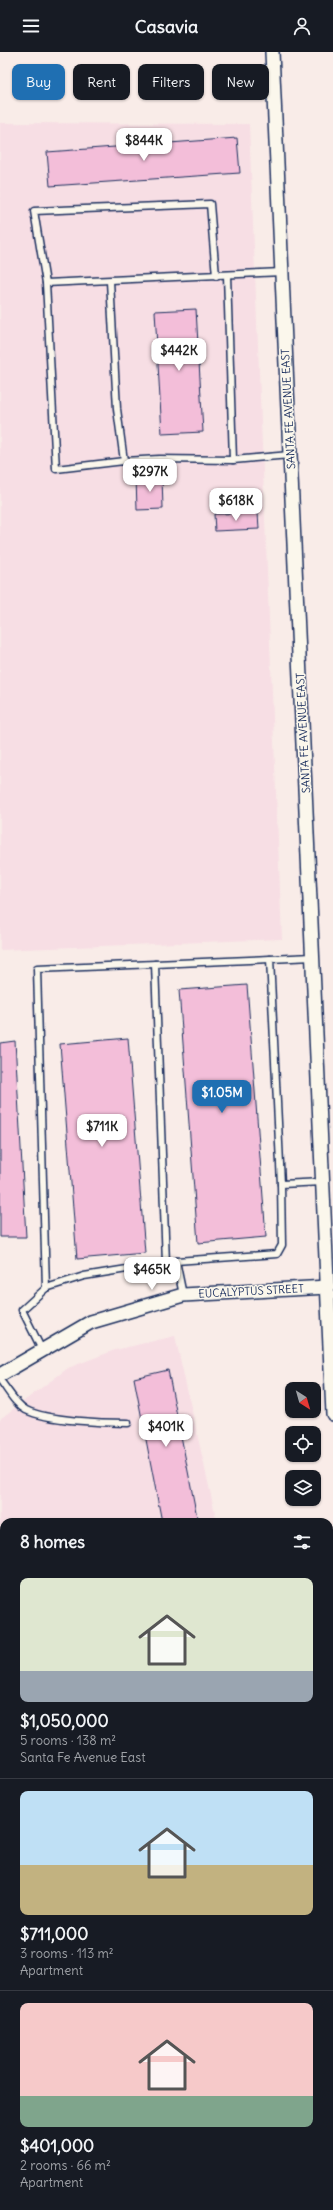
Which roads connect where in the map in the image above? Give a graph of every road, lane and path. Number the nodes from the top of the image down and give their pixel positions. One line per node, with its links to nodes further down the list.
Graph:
1 (272, 52): 2 (street, SANTA FE AVENUE EAST)
2 (282, 272): 3 (lane); 7 (street, SANTA FE AVENUE EAST)
3 (227, 275): 4 (lane); 8 (lane)
4 (216, 276): 5 (lane); 6 (lane)
5 (110, 281): 6 (lane); 9 (lane)
6 (46, 283): 9 (lane)
7 (290, 455): 8 (lane); 10 (street, SANTA FE AVENUE EAST)
8 (233, 460): 9 (lane)
9 (124, 461)
10 (313, 957): 11 (lane); 13 (street, SANTA FE AVENUE EAST)
11 (270, 959): 12 (lane); 14 (lane)
12 (155, 964): 16 (lane); 18 (lane)
13 (323, 1182): 14 (lane); 17 (street, SANTA FE AVENUE EAST)
14 (281, 1184): 15 (lane)
15 (176, 1261): 16 (lane); 19 (lane)
16 (166, 1263): 18 (lane)
17 (328, 1287): 19 (street, EUCALYPTUS STREET); 23 (street, SANTA FE AVENUE EAST)
18 (46, 1288): 20 (lane)
19 (183, 1295): 20 (street, EUCALYPTUS STREET)
20 (42, 1350): 21 (street, EUCALYPTUS STREET)
21 (0, 1375)
22 (0, 1380): 24 (lane)
23 (333, 1414)
24 (128, 1423)

